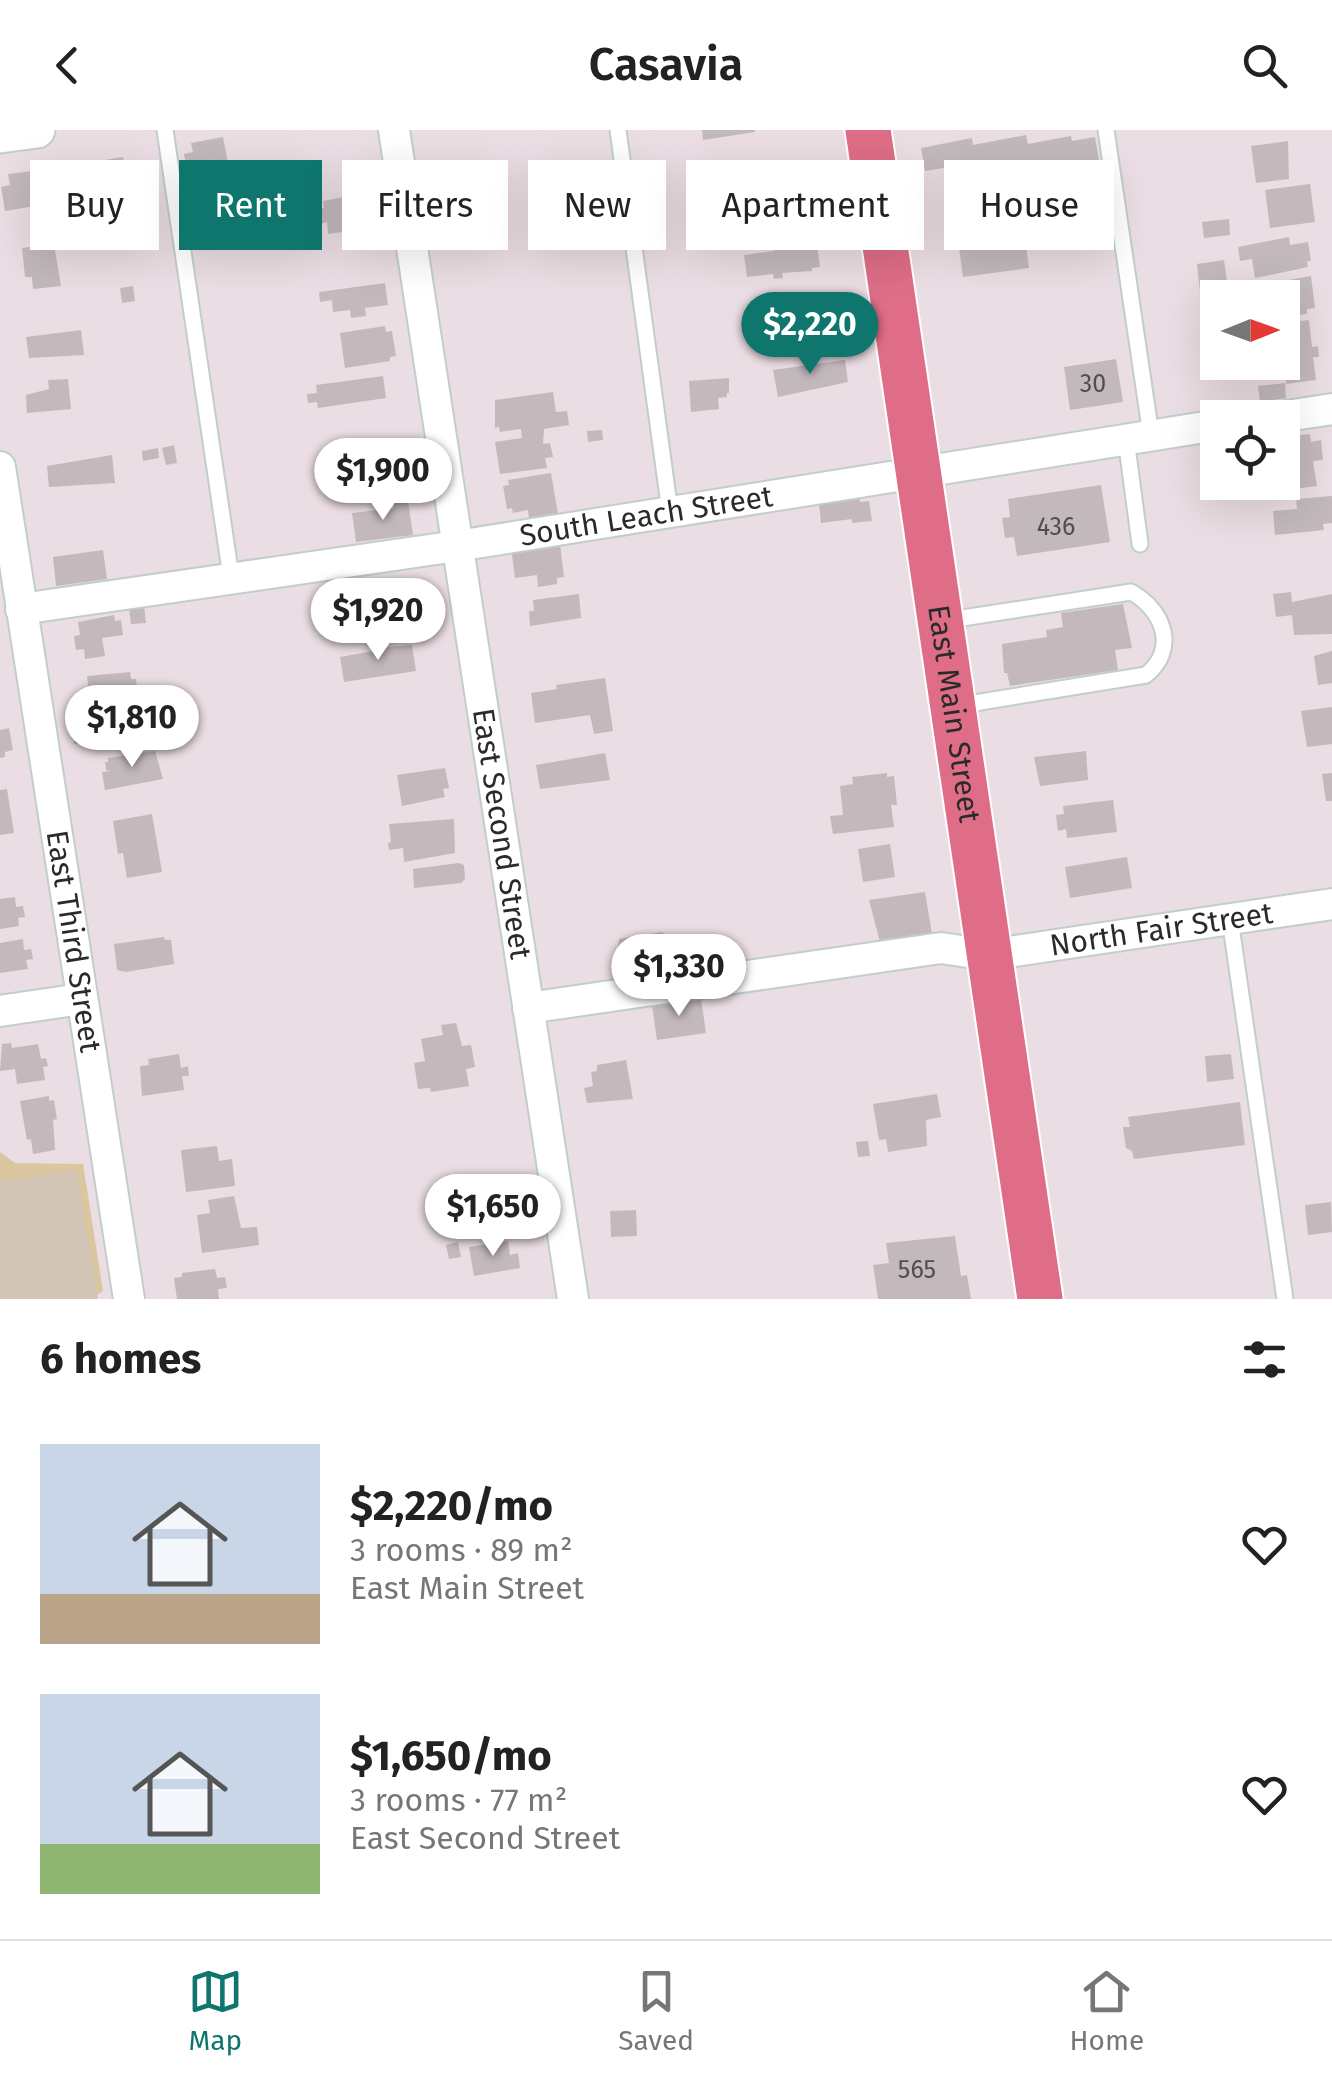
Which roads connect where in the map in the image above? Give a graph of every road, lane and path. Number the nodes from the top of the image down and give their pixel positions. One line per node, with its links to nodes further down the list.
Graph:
1 (37, 130): 7 (street)
2 (165, 130): 17 (lane)
3 (394, 130): 16 (street, East Second Street)
4 (618, 130): 14 (lane)
5 (868, 130): 13 (main road, East Main Street)
6 (1106, 130): 11 (lane)
7 (0, 135)
8 (1332, 409): 9 (street)
9 (1300, 414)
10 (1200, 428): 11 (street, South Leach Street)
11 (1138, 437): 13 (street, South Leach Street); 15 (lane)
12 (0, 467): 18 (street, East Third Street)
13 (917, 472): 14 (street, South Leach Street); 19 (main road, East Main Street)
14 (670, 512): 16 (street, South Leach Street)
15 (1140, 544)
16 (457, 546): 17 (street, South Leach Street); 25 (street, East Second Street)
17 (231, 577): 18 (street, South Leach Street)
18 (22, 608): 24 (street, East Third Street)
19 (938, 622): 20 (main road, East Main Street); 20 (lane)
20 (951, 707): 23 (main road, East Main Street)
21 (1332, 904): 22 (street, North Fair Street)
22 (1230, 919): 23 (street, North Fair Street); 30 (lane)
23 (988, 955): 25 (street, North Fair Street); 29 (main road, East Main Street)
24 (81, 999): 26 (street); 27 (street, East Third Street)
25 (528, 1008): 28 (street, East Second Street)
26 (0, 1011)
27 (129, 1299)
28 (573, 1299)
29 (1040, 1299)
30 (1286, 1299)

